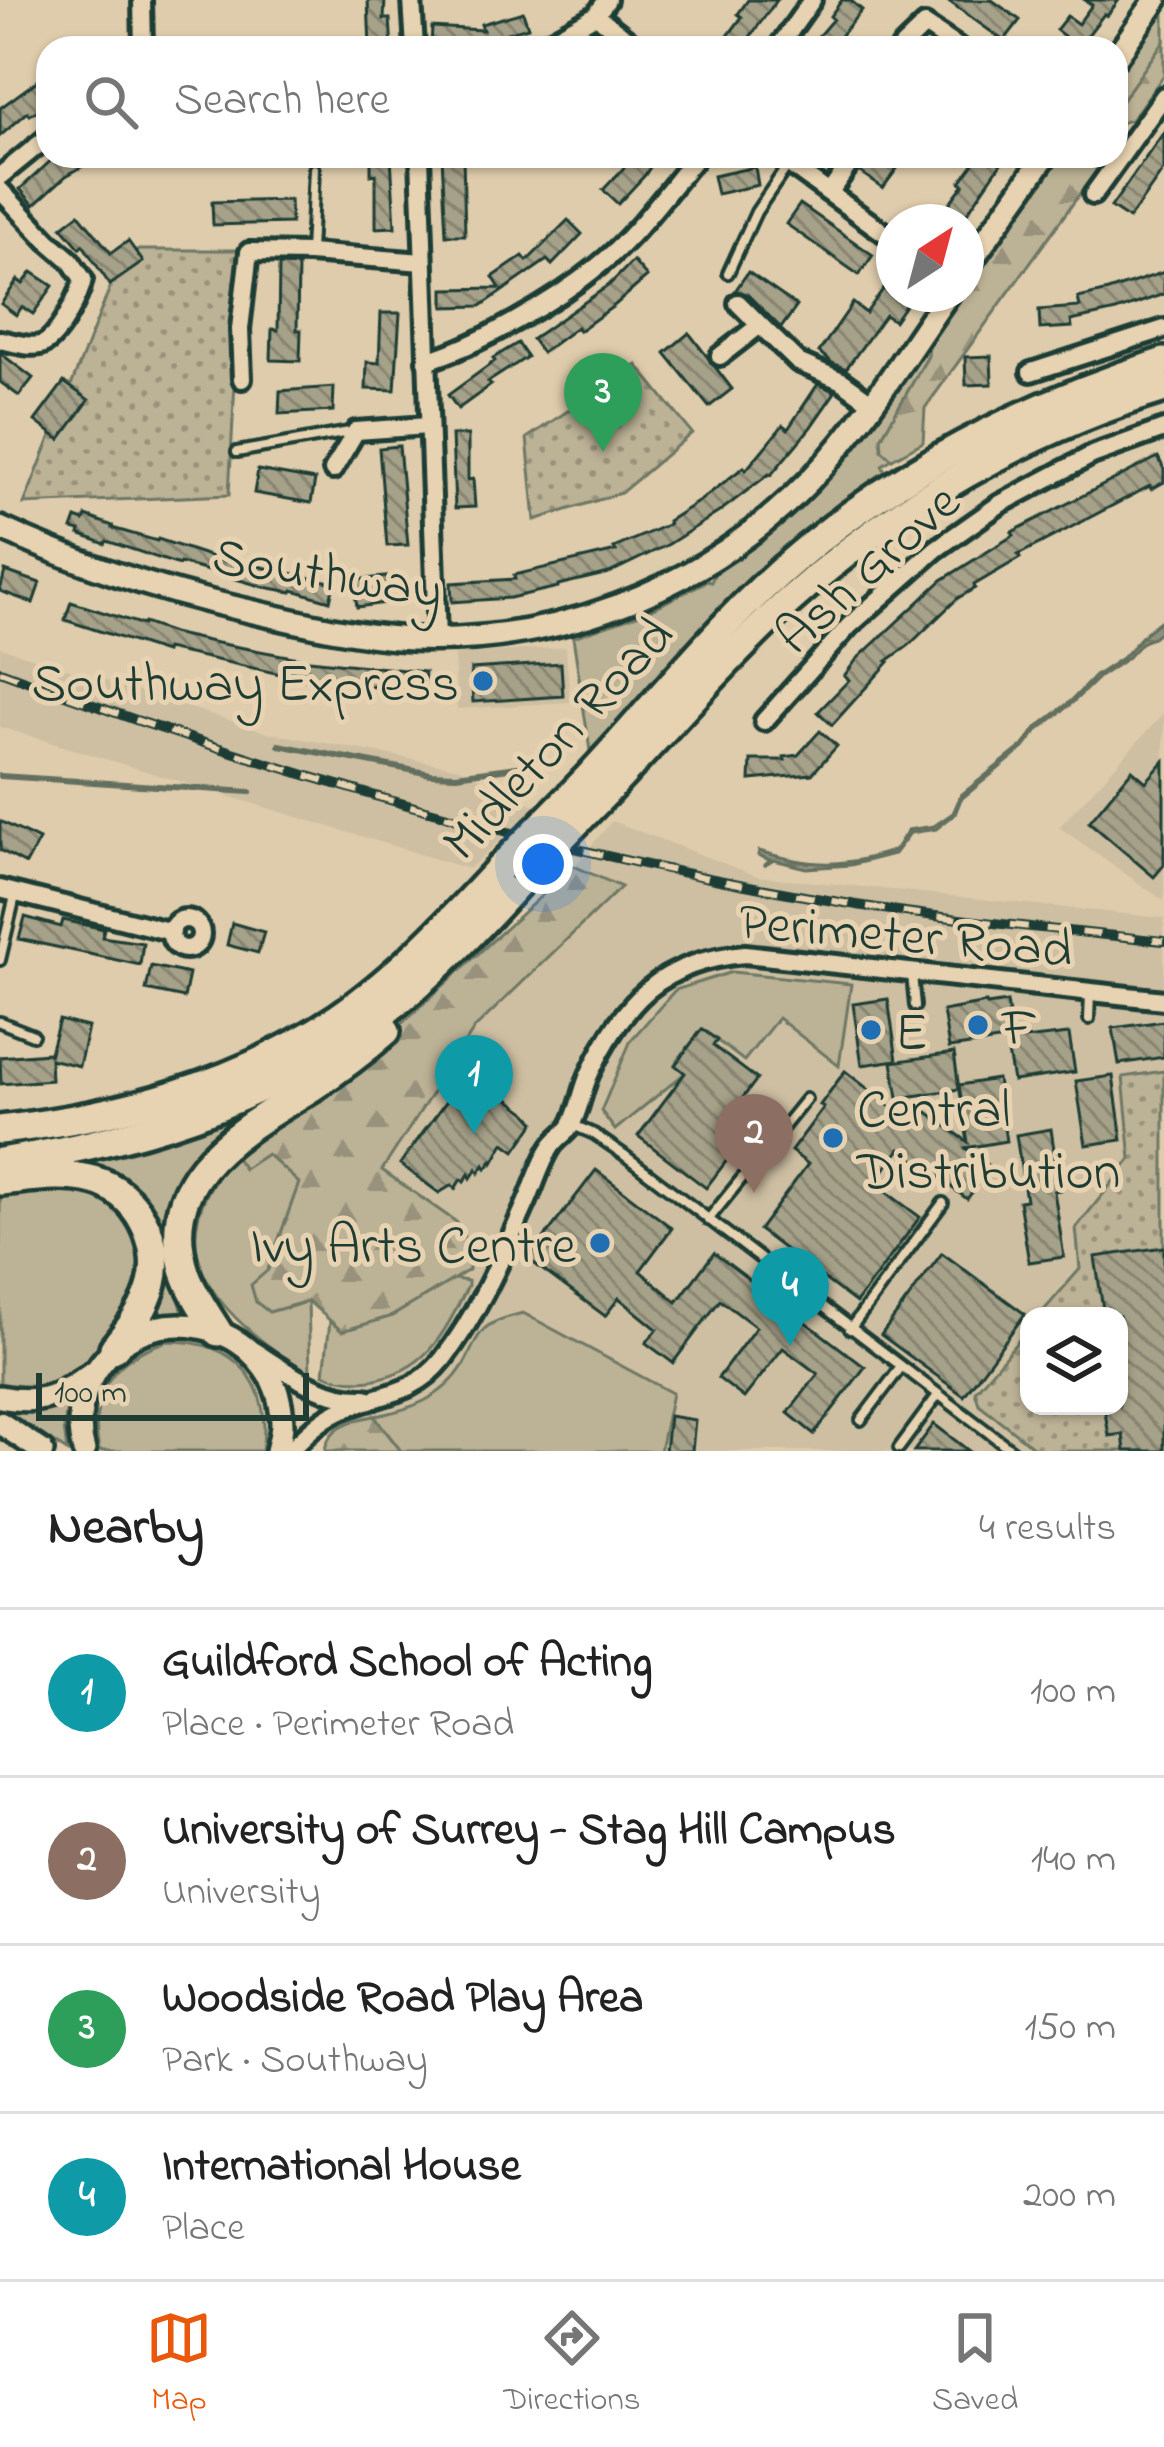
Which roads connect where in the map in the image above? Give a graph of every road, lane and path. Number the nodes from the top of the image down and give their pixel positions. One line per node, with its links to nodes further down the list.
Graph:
1 (142, 0): 6 (street)
2 (412, 0): 7 (street)
3 (812, 0): 10 (street)
4 (1156, 0): 13 (street)
5 (601, 8): 8 (street); 9 (street)
6 (143, 36)
7 (414, 36)
8 (556, 36)
9 (627, 36)
10 (786, 36)
11 (914, 36): 12 (street)
12 (941, 36)
13 (1128, 40)
14 (1164, 96): 15 (street)
15 (1128, 134)
16 (36, 147): 25 (street)
17 (420, 168): 32 (street)
18 (686, 168): 40 (street)
19 (780, 168): 33 (lane)
20 (796, 168): 27 (street)
21 (846, 168): 27 (street)
22 (1037, 168): 30 (street)
23 (1107, 168): 28 (street)
24 (314, 169): 31 (lane)
25 (0, 176)
26 (0, 190): 38 (street)
27 (830, 192): 29 (street)
28 (1093, 195)
29 (876, 226)
30 (984, 242)
31 (310, 253): 32 (street); 43 (street)
32 (423, 262): 40 (street)
33 (728, 273)
34 (738, 303): 36 (street)
35 (935, 312): 45 (street, Southway)
36 (760, 325): 39 (street); 45 (street)
37 (1164, 329): 42 (street)
38 (0, 340)
39 (720, 356)
40 (426, 361): 46 (street)
41 (1164, 362): 54 (highway, Midleton Road)
42 (1031, 372)
43 (242, 380)
44 (1164, 388): 54 (highway, Midleton Road)
45 (872, 402): 52 (street, Southway)
46 (428, 426): 48 (street); 52 (street)
47 (1164, 429): 53 (street, Ash Grove)
48 (356, 431): 49 (lane); 50 (street)
49 (237, 452)
50 (333, 470)
51 (0, 528): 52 (street, Southway)
52 (437, 639)
53 (764, 721)
54 (594, 788): 56 (highway, Midleton Road, bridge); 68 (highway, Midleton Road, bridge)
55 (8, 892): 57 (street); 58 (lane)
56 (487, 916): 69 (highway, Midleton Road); 74 (highway)
57 (172, 932)
58 (0, 960)
59 (912, 972): 60 (street, Perimeter Road); 62 (lane); 67 (street, Perimeter Road)
60 (1090, 992): 61 (street, Perimeter Road); 63 (lane)
61 (1164, 1000)
62 (915, 1006)
63 (1090, 1019)
64 (0, 1022): 65 (lane)
65 (33, 1035)
66 (806, 1099): 72 (lane)
67 (572, 1125): 72 (lane); 80 (street, Perimeter Road)
68 (0, 1130)
69 (0, 1162)
70 (0, 1181): 75 (highway)
71 (944, 1203): 73 (lane)
72 (707, 1220): 73 (lane)
73 (850, 1329): 76 (lane)
74 (227, 1336): 75 (street); 80 (street); 87 (street)
75 (114, 1348): 77 (street)
76 (901, 1367): 78 (lane); 81 (lane)
77 (95, 1370): 79 (street); 86 (street)
78 (938, 1395): 83 (lane); 84 (lane)
79 (0, 1397)
80 (379, 1398): 88 (street, Perimeter Road)
81 (861, 1420)
82 (0, 1423): 85 (street)
83 (899, 1448)
84 (1010, 1450)
85 (42, 1451)
86 (84, 1451)
87 (277, 1451)
88 (290, 1451)

